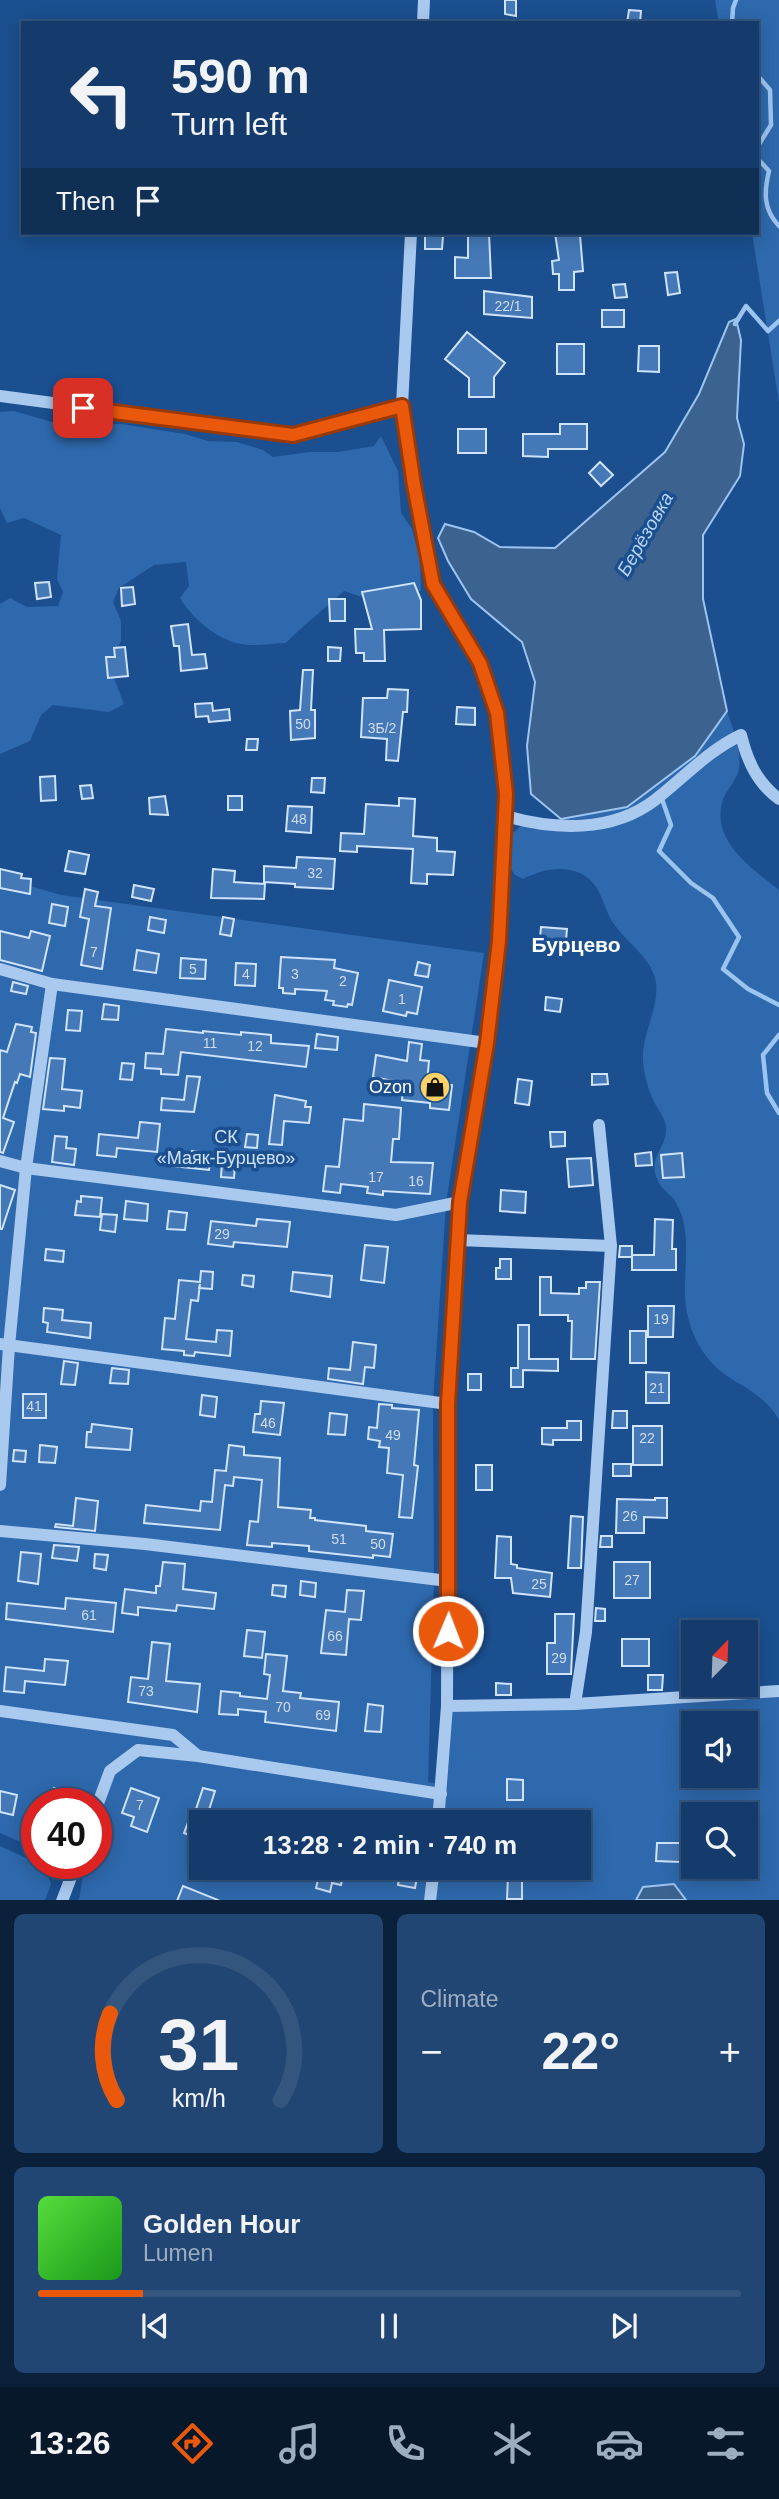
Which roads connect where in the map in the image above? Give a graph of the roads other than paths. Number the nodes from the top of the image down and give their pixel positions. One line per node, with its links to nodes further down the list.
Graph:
1 (424, 0): 2 (street)
2 (423, 21)
3 (411, 235): 5 (street)
4 (0, 396): 5 (street)
5 (402, 406): 7 (street)
6 (779, 799): 7 (street)
7 (505, 816): 10 (street)
8 (0, 969): 9 (street)
9 (52, 984): 10 (street); 13 (street)
10 (487, 1043): 14 (street)
11 (599, 1125): 16 (street)
12 (0, 1161): 13 (street)
13 (26, 1168): 14 (street); 17 (street)
14 (460, 1202): 15 (street)
15 (457, 1241): 16 (street); 18 (street)
16 (611, 1246): 23 (street)
17 (4, 1345): 18 (street); 19 (street)
18 (448, 1404): 21 (street)
19 (0, 1485)
20 (0, 1531): 21 (street)
21 (448, 1581): 24 (street)
22 (779, 1691): 23 (street)
23 (575, 1704): 24 (street)
24 (447, 1706): 28 (street)
25 (0, 1710): 26 (street)
26 (198, 1756): 27 (street); 28 (street)
27 (104, 1788)
28 (441, 1794): 29 (street)
29 (439, 1810)
30 (70, 1879): 32 (street)
31 (432, 1880): 33 (street)
32 (62, 1900)
33 (430, 1900)

